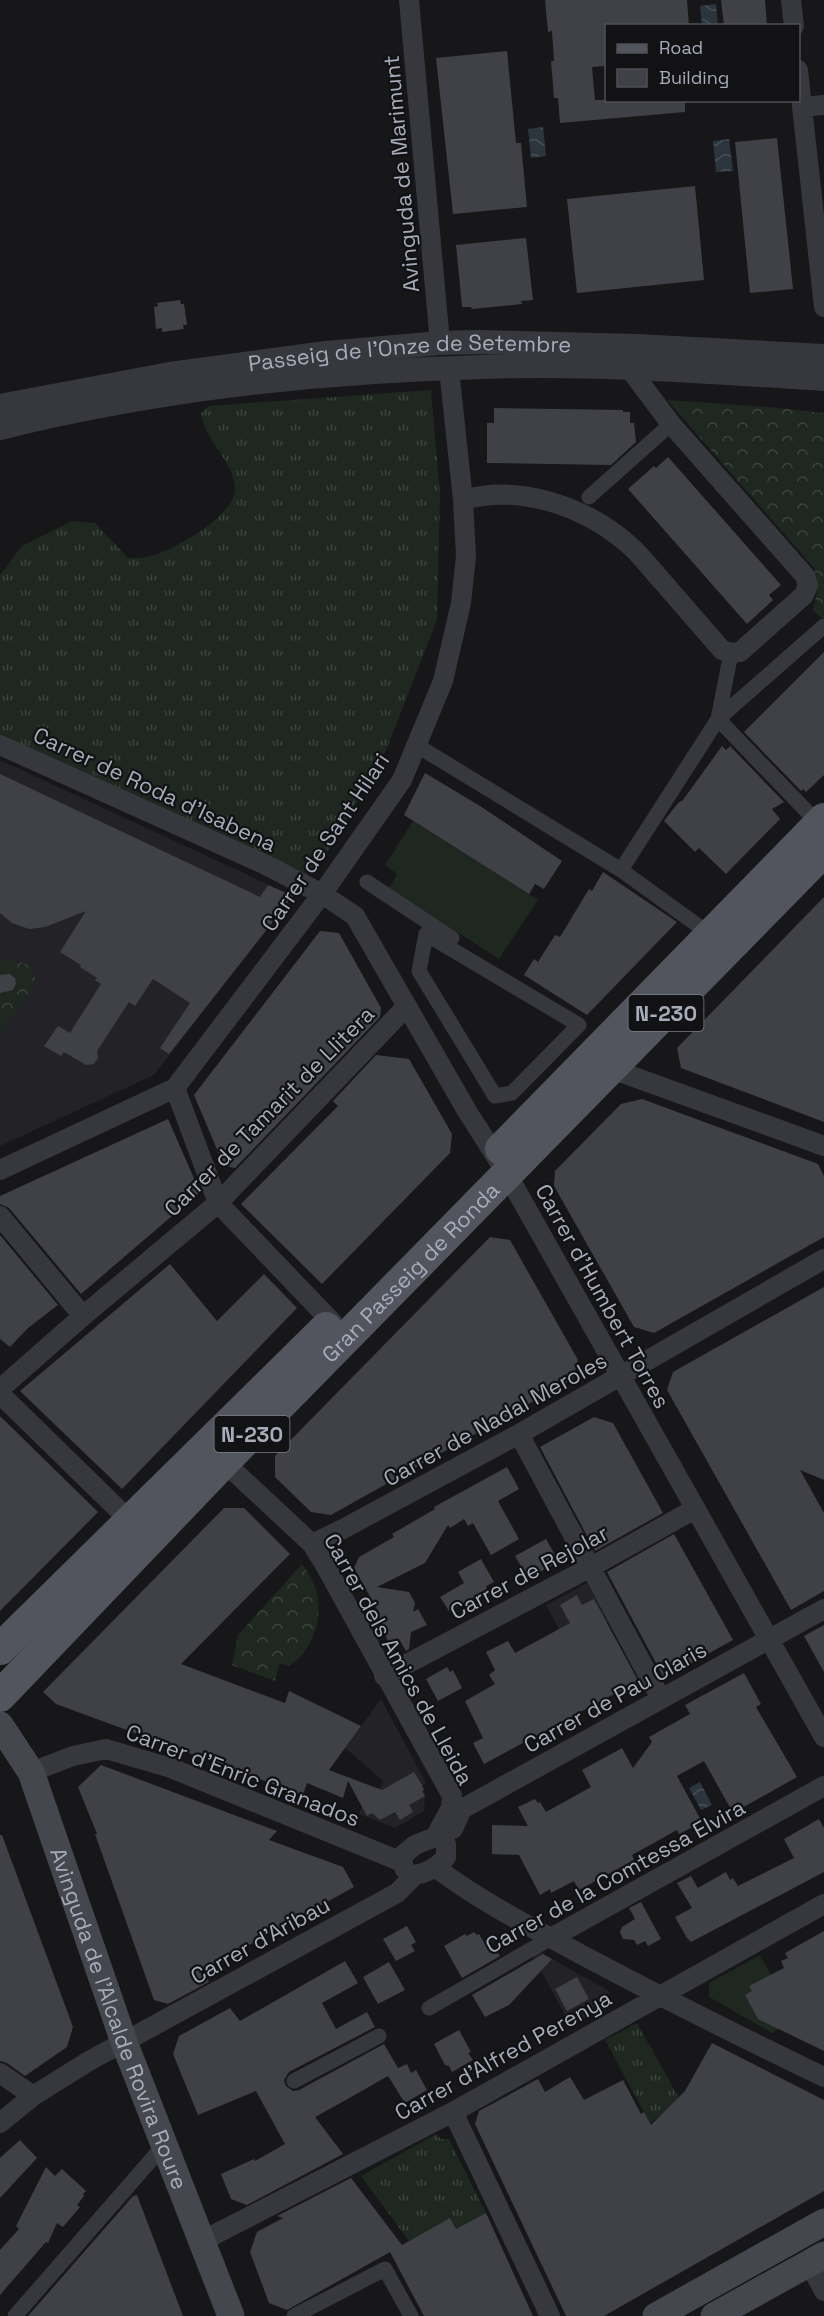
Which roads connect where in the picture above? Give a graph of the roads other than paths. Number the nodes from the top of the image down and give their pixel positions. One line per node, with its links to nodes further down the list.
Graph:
1 (409, 0): 8 (street, Avinguda de Marimunt)
2 (791, 0): 3 (street)
3 (794, 24)
4 (800, 88): 6 (street)
5 (824, 105): 6 (street)
6 (802, 107): 7 (street)
7 (824, 307)
8 (440, 344): 9 (street, Passeig de l'Onze de Setembre); 13 (street, Passeig de l'Onze de Setembre)
9 (824, 356)
10 (628, 368): 11 (street, Passeig de l'Onze de Setembre); 12 (street, Passeig de l'Onze de Setembre); 14 (street)
11 (449, 369): 15 (street, Passeig de l'Onze de Setembre); 17 (street, Carrer de Sant Hilari)
12 (824, 379)
13 (0, 406)
14 (671, 424): 16 (street); 19 (street)
15 (0, 428)
16 (589, 497)
17 (463, 500): 19 (street); 22 (street, Carrer de Sant Hilari)
18 (824, 626): 20 (street)
19 (735, 652): 20 (street)
20 (718, 719): 23 (street); 24 (street)
21 (0, 745): 26 (street, Carrer de Roda d'Isabena)
22 (416, 746): 24 (street); 26 (street, Carrer de Sant Hilari)
23 (820, 845): 27 (main road, Gran Passeig de Ronda / N-230); 30 (main road, Gran Passeig de Ronda / N-230)
24 (621, 870): 27 (street)
25 (367, 882): 29 (street)
26 (322, 894): 28 (street, Carrer d'Humbert Torres); 31 (street, Carrer de Sant Hilari)
27 (711, 935): 30 (main road, Gran Passeig de Ronda / N-230)
28 (407, 1006): 33 (street, Carrer d'Humbert Torres); 35 (street, Carrer de Tamarit de Llitera)
29 (579, 1025): 29 (street); 30 (street)
30 (608, 1056): 32 (street); 33 (main road, Gran Passeig de Ronda / N-230)
31 (175, 1088): 34 (street, Carrer de Sant Hilari); 35 (street)
32 (824, 1146)
33 (501, 1165): 39 (main road, Gran Passeig de Ronda / N-230); 40 (street, Carrer d'Humbert Torres); 44 (main road, Gran Passeig de Ronda / N-230)
34 (0, 1170)
35 (218, 1203): 38 (street, Carrer de Tamarit de Llitera); 39 (street)
36 (0, 1216): 38 (street)
37 (824, 1259): 40 (street, Carrer de Nadal Meroles)
38 (83, 1316): 41 (street, Carrer de Tamarit de Llitera)
39 (332, 1322): 46 (main road, Gran Passeig de Ronda / N-230)
40 (621, 1377): 43 (street, Carrer de Nadal Meroles); 45 (street, Carrer d'Humbert Torres)
41 (0, 1389)
42 (0, 1394): 46 (street)
43 (519, 1434): 47 (street, Carrer de Nadal Meroles); 48 (street)
44 (224, 1462): 47 (street, Carrer dels Amics de Lleida); 53 (main road, Gran Passeig de Ronda / N-230)
45 (695, 1509): 48 (street, Carrer de Rejolar); 50 (street, Carrer d'Humbert Torres)
46 (130, 1521): 51 (main road, Gran Passeig de Ronda / N-230)
47 (312, 1544): 52 (street, Carrer dels Amics de Lleida)
48 (589, 1568): 52 (street, Carrer de Rejolar); 54 (street)
49 (824, 1609): 50 (street, Carrer de Pau Claris)
50 (769, 1639): 54 (street, Carrer de Pau Claris); 56 (street, Carrer d'Humbert Torres)
51 (0, 1650)
52 (384, 1676): 59 (street, Carrer dels Amics de Lleida)
53 (0, 1696)
54 (661, 1699): 59 (street, Carrer de Pau Claris)
55 (0, 1725): 57 (main road, Avinguda de l'Alcalde Rovira Roure)
56 (824, 1737)
57 (31, 1772): 61 (street, Carrer d'Enric Granados); 67 (main road, Avinguda de l'Alcalde Rovira Roure)
58 (824, 1786): 63 (street, Carrer de la Comtessa Elvira)
59 (440, 1840): 60 (street); 61 (street, Carrer d'Aribau)
60 (435, 1867): 61 (street); 63 (street)
61 (409, 1869): 67 (street, Carrer d'Aribau)
62 (824, 1904): 64 (street, Carrer d'Alfred Perenya)
63 (551, 1938): 64 (street); 65 (street, Carrer de la Comtessa Elvira)
64 (659, 1996): 69 (street); 72 (street, Carrer d'Alfred Perenya)
65 (429, 2008)
66 (379, 2036): 70 (street)
67 (124, 2042): 71 (street, Carrer d'Aribau); 74 (main road, Avinguda de l'Alcalde Rovira Roure)
68 (0, 2073): 71 (street)
69 (824, 2077)
70 (294, 2081)
71 (33, 2096): 73 (street, Carrer d'Aribau)
72 (453, 2112): 76 (street, Carrer d'Alfred Perenya); 83 (street)
73 (0, 2123)
74 (165, 2144): 76 (main road, Avinguda de l'Alcalde Rovira Roure); 79 (street)
75 (824, 2222): 84 (main road)
76 (202, 2241): 80 (main road, Avinguda de l'Alcalde Rovira Roure)
77 (816, 2259): 78 (street); 85 (main road)
78 (824, 2291)
79 (15, 2316)
80 (231, 2316)
81 (294, 2316): 82 (street)
82 (411, 2316)
83 (550, 2316)
84 (656, 2316)
85 (714, 2316)

